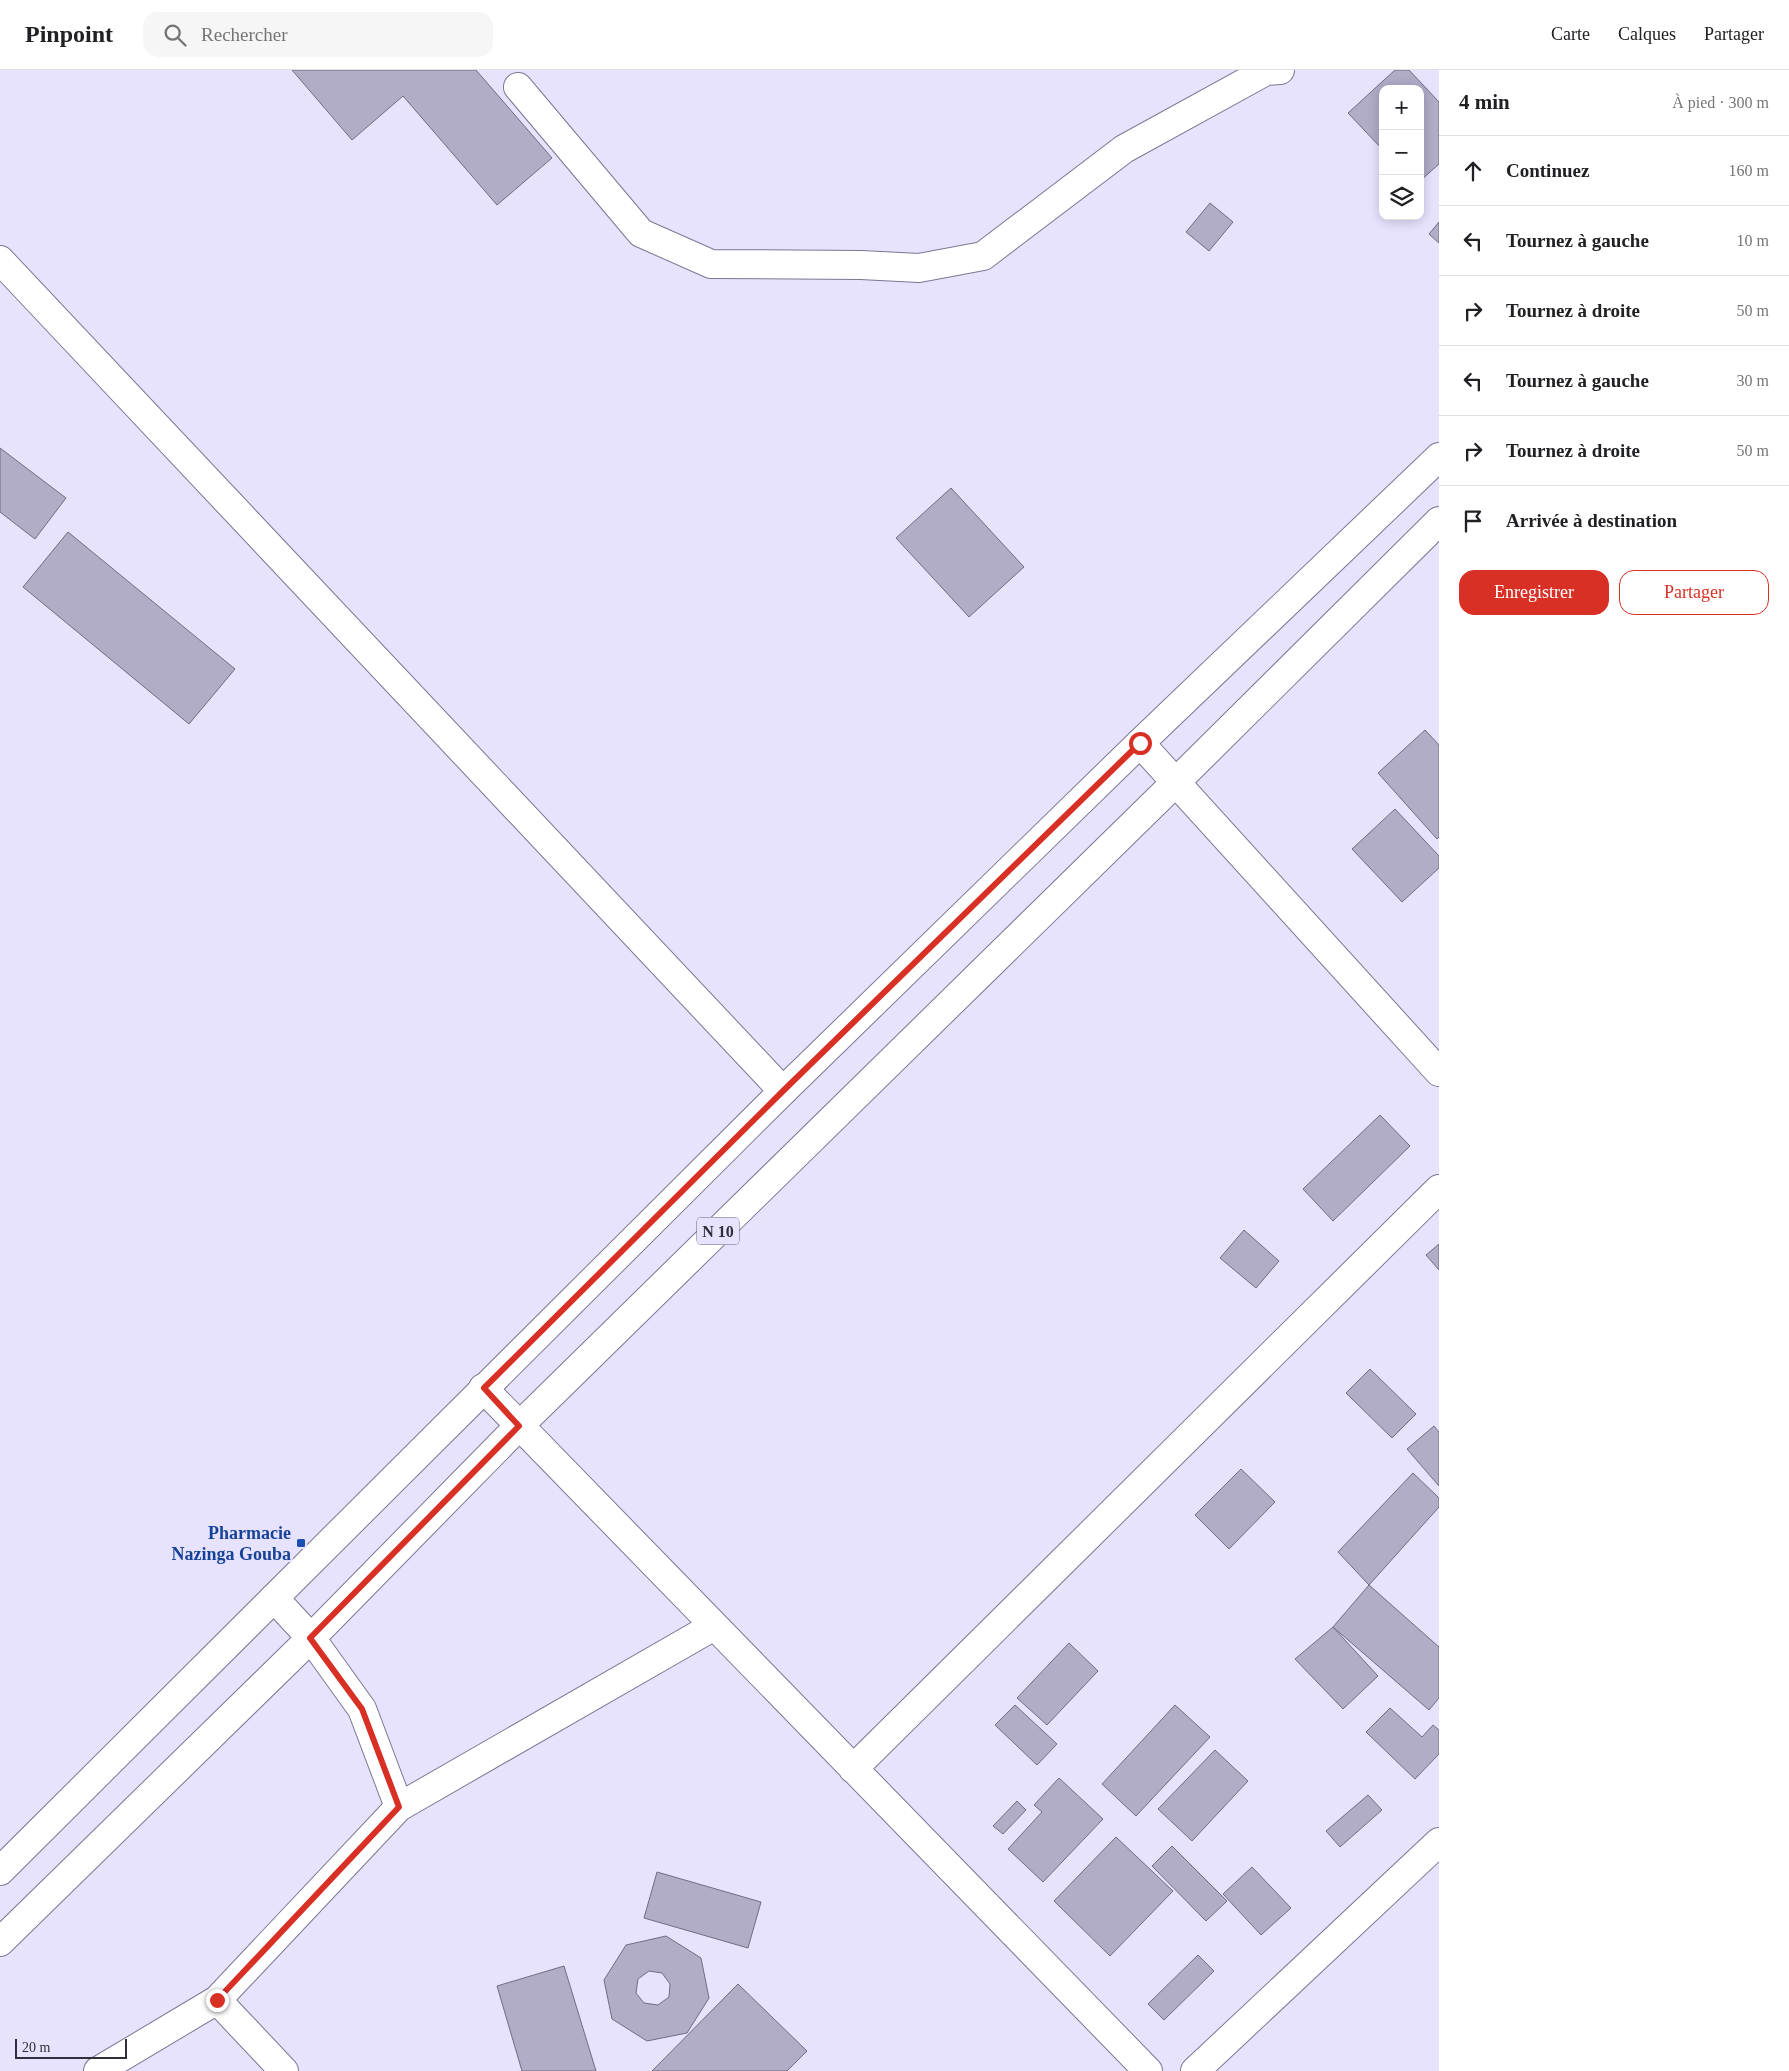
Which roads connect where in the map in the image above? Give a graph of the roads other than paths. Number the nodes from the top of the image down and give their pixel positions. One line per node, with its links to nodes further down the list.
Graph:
1 (1280, 70): 2 (street)
2 (518, 87)
3 (0, 260): 9 (street)
4 (1439, 457): 6 (street)
5 (1439, 521): 7 (street, N 10)
6 (1140, 743): 7 (street); 9 (street)
7 (1176, 782): 8 (street); 12 (street, N 10)
8 (1439, 1072)
9 (783, 1091): 11 (street)
10 (1439, 1189): 16 (street)
11 (484, 1388): 12 (street); 13 (street)
12 (519, 1426): 14 (street); 15 (street, N 10)
13 (274, 1598): 15 (street); 19 (street)
14 (714, 1626): 16 (street); 17 (street)
15 (310, 1638): 17 (street); 20 (street, N 10)
16 (853, 1769): 24 (street)
17 (399, 1807): 21 (street)
18 (1439, 1842): 25 (street)
19 (0, 1871)
20 (0, 1942)
21 (217, 2000): 22 (street); 23 (street)
22 (98, 2071)
23 (284, 2071)
24 (1148, 2071)
25 (1195, 2071)

